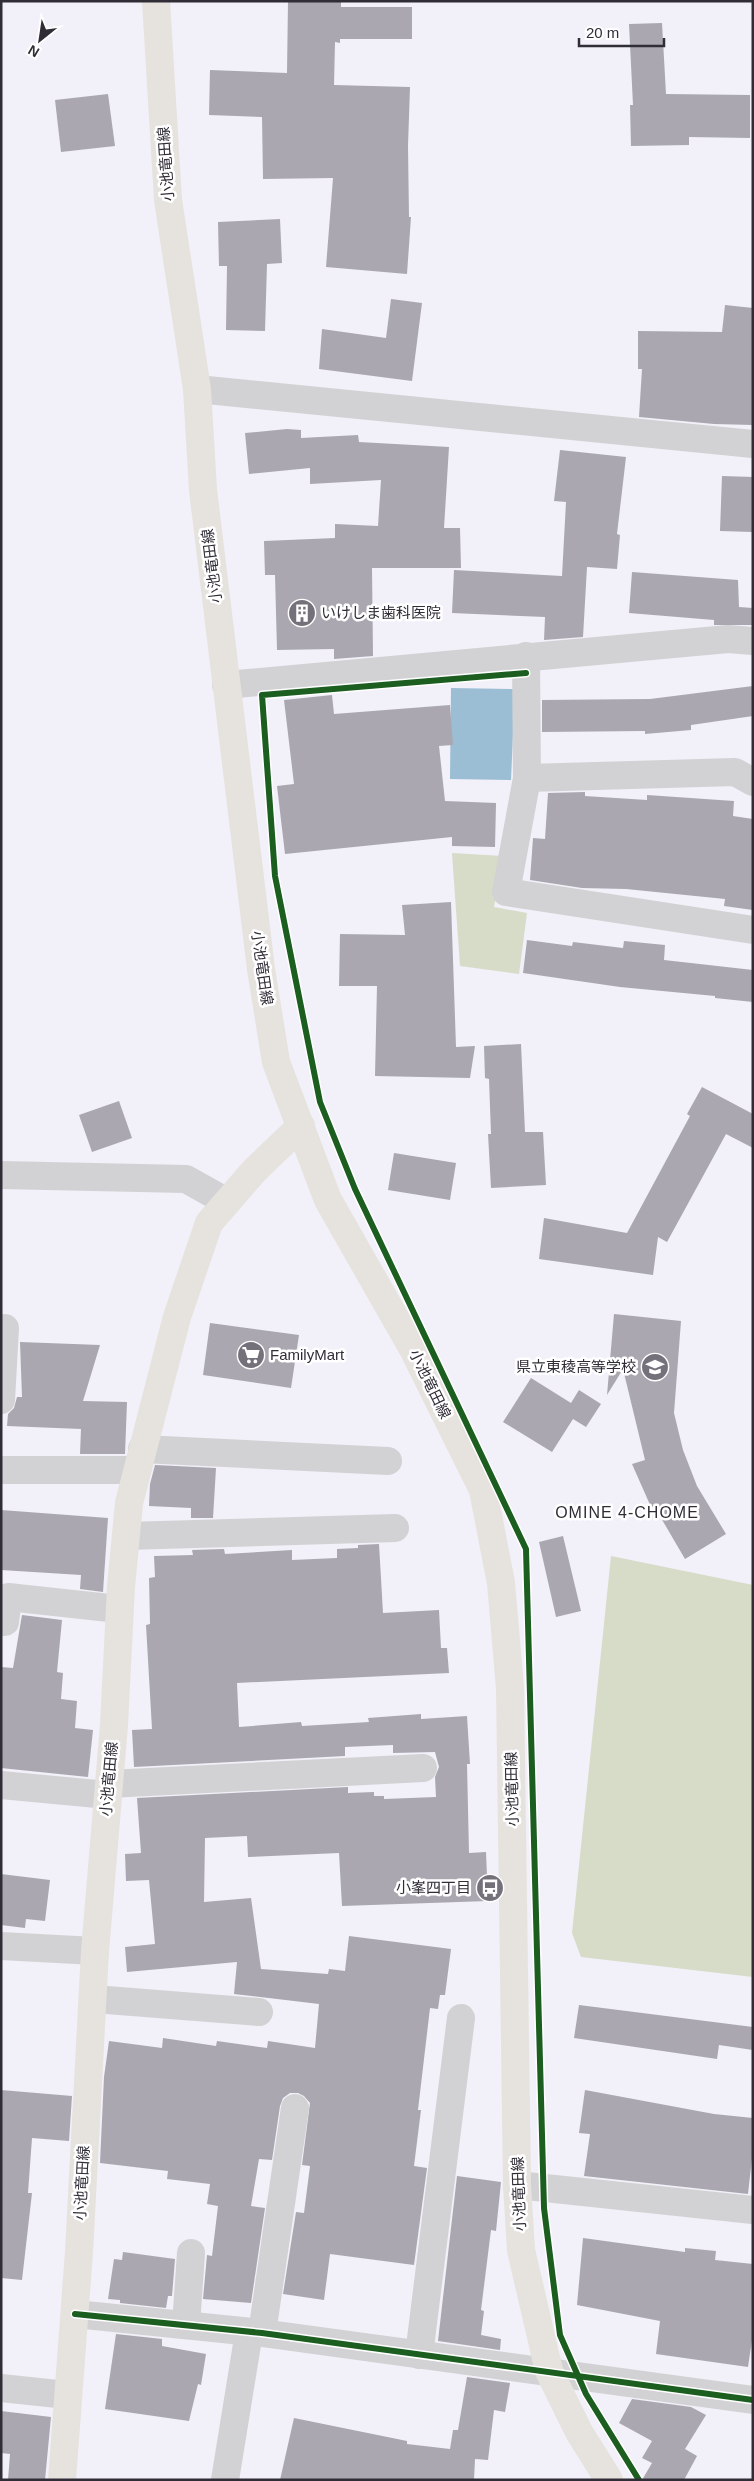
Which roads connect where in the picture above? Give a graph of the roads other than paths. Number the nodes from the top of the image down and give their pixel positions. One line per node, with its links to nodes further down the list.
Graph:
1 (156, 1): 2 (main road, 小池竜田線)
2 (197, 389): 3 (street); 6 (main road, 小池竜田線)
3 (753, 444)
4 (753, 641): 5 (street)
5 (526, 656): 6 (street); 7 (street)
6 (226, 685): 10 (main road, 小池竜田線)
7 (527, 778): 8 (street); 9 (street)
8 (753, 782)
9 (753, 930)
10 (301, 1126): 12 (main road, 小池竜田線); 31 (main road, 小池竜田線)
11 (1, 1176): 12 (street)
12 (227, 1202): 15 (main road, 小池竜田線)
13 (5, 1328): 14 (street)
14 (1, 1400)
15 (139, 1460): 16 (street); 17 (street); 19 (main road, 小池竜田線)
16 (388, 1461)
17 (1, 1470)
18 (395, 1528): 19 (street)
19 (126, 1536): 20 (main road, 小池竜田線)
20 (119, 1609): 21 (street); 24 (main road, 小池竜田線)
21 (5, 1622)
22 (423, 1768): 24 (street)
23 (1, 1785): 24 (street)
24 (108, 1790): 26 (main road, 小池竜田線)
25 (1, 1946): 26 (street)
26 (96, 1951): 27 (main road, 小池竜田線)
27 (94, 1999): 28 (street); 34 (main road, 小池竜田線)
28 (259, 2012)
29 (461, 2018): 37 (street)
30 (295, 2108): 36 (street)
31 (517, 2184): 32 (street); 38 (main road, 小池竜田線)
32 (753, 2210)
33 (190, 2253): 35 (street)
34 (75, 2314): 35 (street); 40 (main road, 小池竜田線)
35 (186, 2325): 36 (street)
36 (256, 2332): 37 (street); 43 (street)
37 (419, 2355): 38 (street)
38 (549, 2370): 41 (street); 44 (main road, 小池竜田線)
39 (1, 2388): 40 (street)
40 (67, 2394): 42 (main road, 小池竜田線)
41 (753, 2400)
42 (62, 2480)
43 (226, 2480)
44 (608, 2480)

